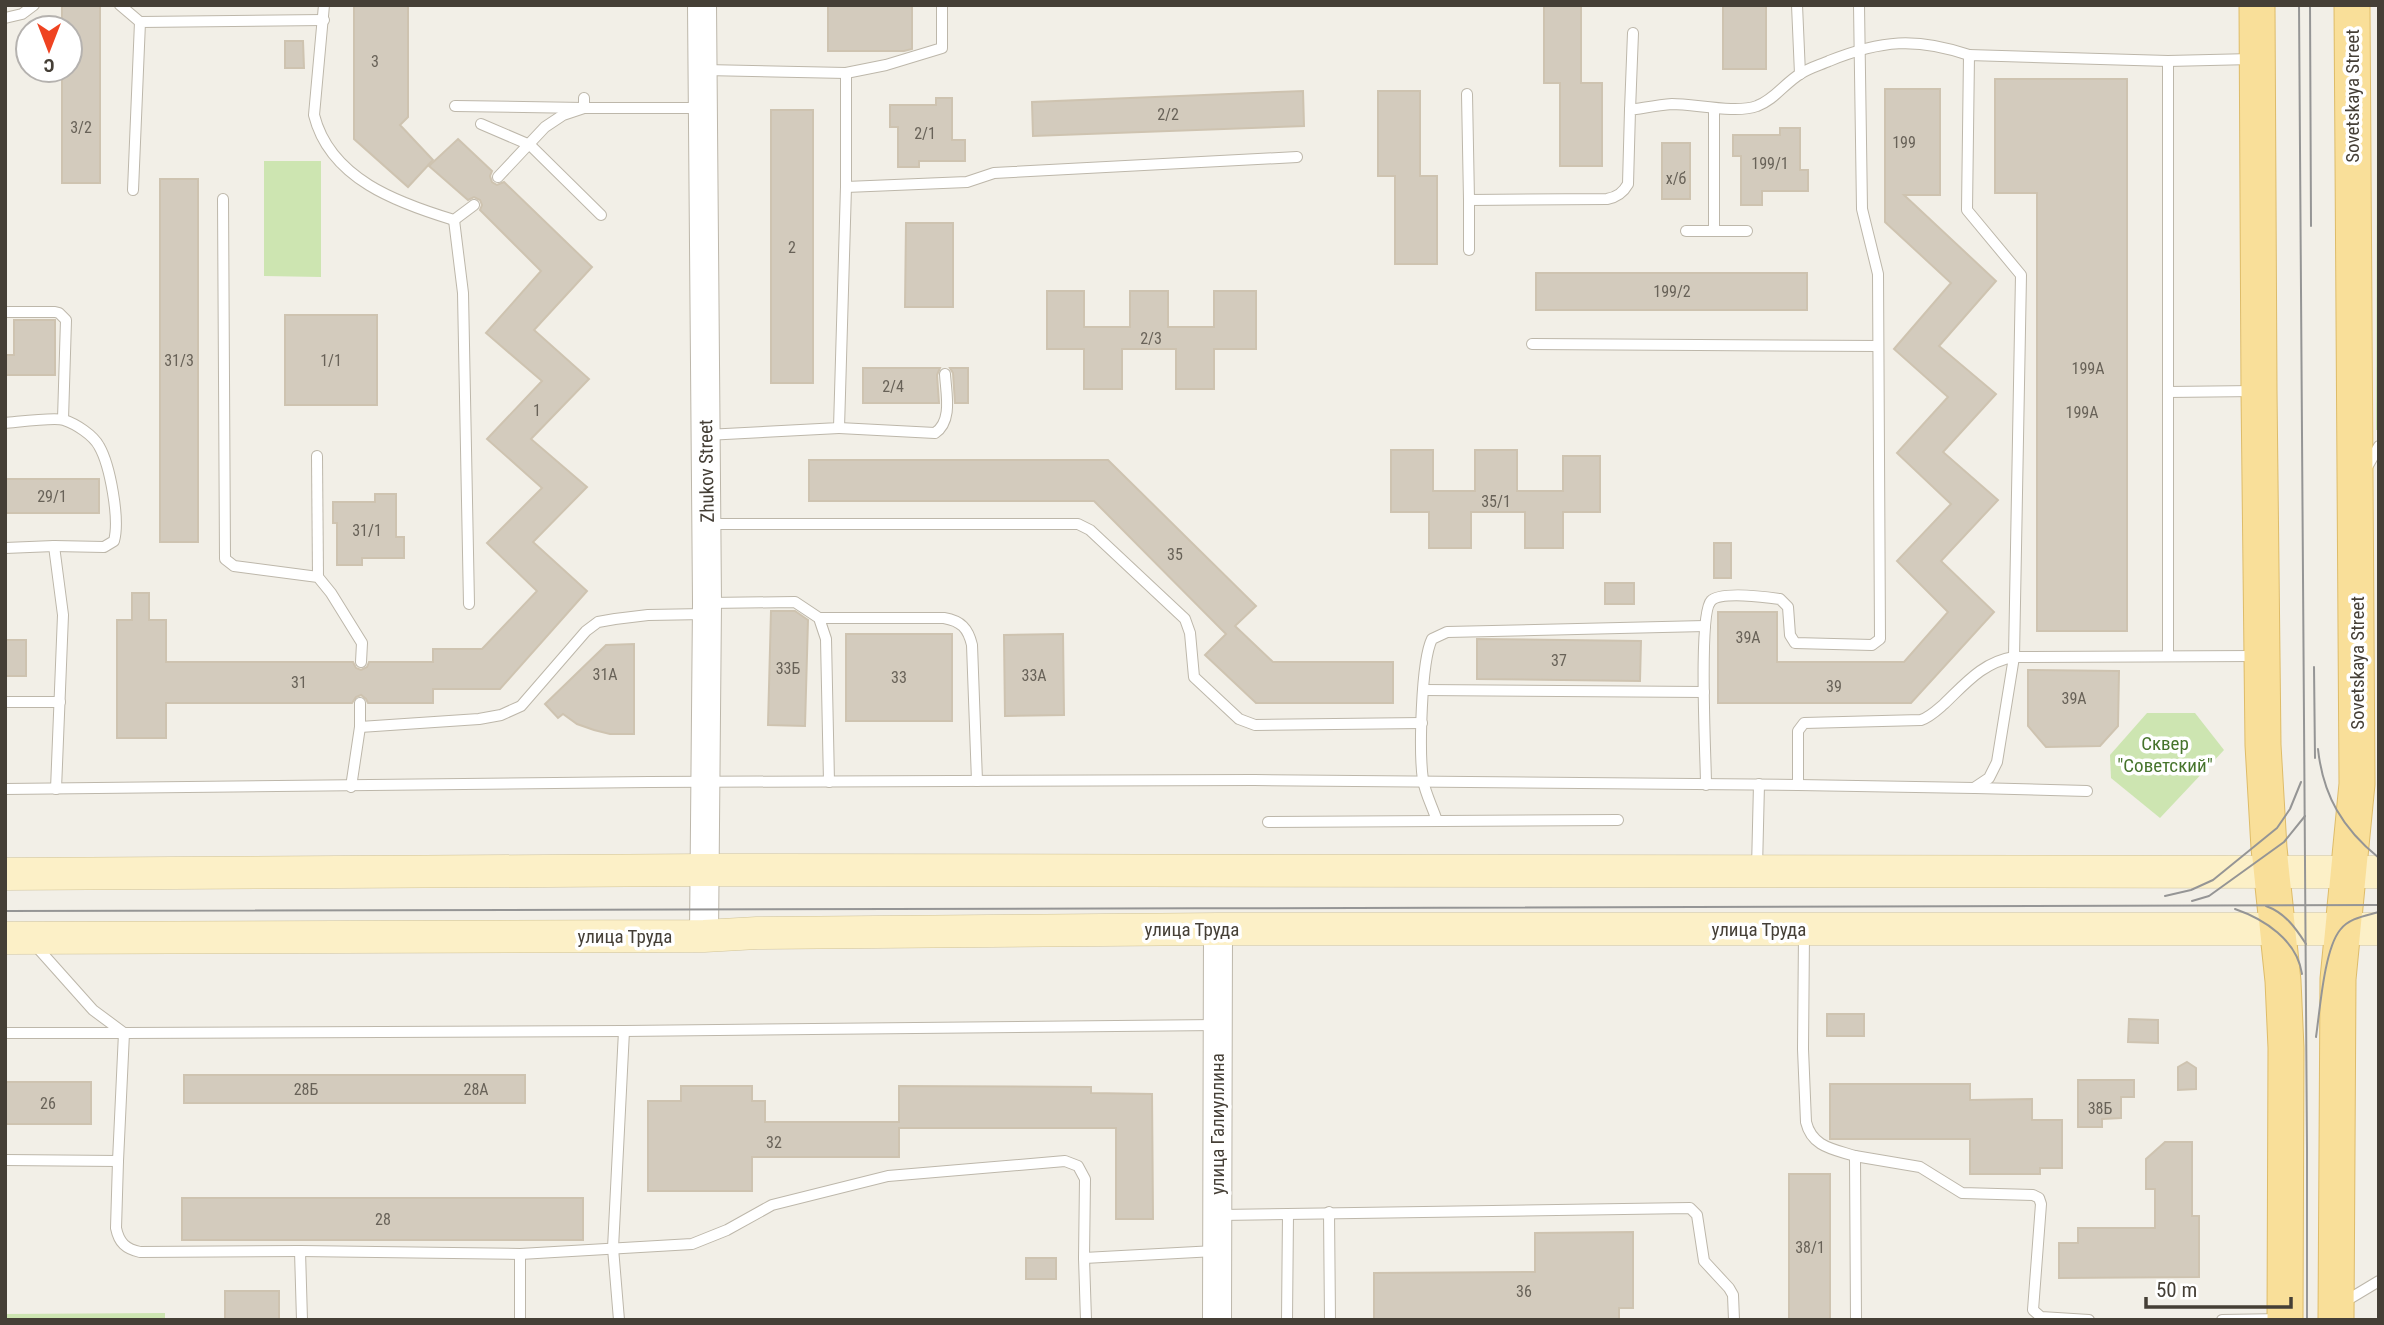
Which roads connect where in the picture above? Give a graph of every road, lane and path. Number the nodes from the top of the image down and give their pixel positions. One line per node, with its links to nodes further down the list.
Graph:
1 (34, 5): 10 (lane)
2 (120, 5): 12 (lane)
3 (324, 5): 11 (lane)
4 (702, 5): 18 (street, Zhukov Street)
5 (942, 5): 19 (lane)
6 (1797, 5): 20 (lane)
7 (1859, 5): 14 (lane)
8 (2257, 5): 16 (main road)
9 (2352, 5): 54 (main road, Sovetskaya Street)
10 (5, 18)
11 (324, 20): 12 (lane); 37 (lane)
12 (141, 22): 32 (lane)
13 (1633, 33): 26 (lane)
14 (1860, 48): 15 (lane); 20 (lane); 44 (lane)
15 (1969, 55): 17 (lane); 65 (lane)
16 (2258, 59): 17 (lane); 46 (main road)
17 (2168, 61): 47 (lane)
18 (702, 70): 19 (lane); 24 (street, Zhukov Street)
19 (846, 73): 31 (lane)
20 (1800, 74): 25 (lane)
21 (1467, 94): 34 (lane)
22 (584, 103): 23 (lane); 24 (lane); 28 (lane)
23 (455, 106)
24 (703, 108): 51 (street, Zhukov Street)
25 (1714, 108): 26 (lane); 39 (lane)
26 (1630, 110): 34 (lane)
27 (481, 124): 28 (lane)
28 (530, 145): 30 (lane); 36 (lane)
29 (1297, 157): 31 (lane)
30 (498, 177)
31 (846, 187): 50 (lane)
32 (133, 190)
33 (223, 199): 58 (lane)
34 (1469, 200): 41 (lane)
35 (474, 205): 37 (lane)
36 (601, 215)
37 (454, 220): 59 (lane)
38 (1686, 231): 39 (lane)
39 (1714, 231): 40 (lane)
40 (1747, 231)
41 (1469, 250)
42 (5, 312): 48 (lane)
43 (1532, 344): 44 (lane)
44 (1878, 346): 62 (lane)
45 (945, 374): 50 (lane)
46 (2259, 391): 47 (lane); 64 (main road)
47 (2168, 392): 63 (lane)
48 (63, 419): 49 (lane); 56 (lane)
49 (5, 423)
50 (839, 428): 51 (lane)
51 (705, 435): 55 (street, Zhukov Street)
52 (2379, 446): 54 (lane)
53 (317, 456): 58 (lane)
54 (2354, 490): 92 (main road, Sovetskaya Street)
55 (707, 524): 60 (street, Zhukov Street); 72 (lane)
56 (54, 545): 57 (lane); 70 (lane)
57 (5, 548)
58 (318, 577): 66 (lane)
59 (469, 604)
60 (707, 609): 61 (lane); 73 (lane); 75 (street, Zhukov Street)
61 (819, 618): 76 (lane); 77 (lane)
62 (1705, 626): 67 (lane); 68 (lane)
63 (2168, 656): 64 (lane); 65 (lane)
64 (2262, 656): 91 (main road)
65 (2014, 657): 80 (lane); 82 (lane)
66 (361, 662)
67 (1424, 690): 68 (lane); 72 (lane)
68 (1704, 692): 79 (lane)
69 (5, 702): 70 (lane)
70 (60, 702): 84 (lane)
71 (360, 703): 73 (lane)
72 (1422, 723): 74 (lane)
73 (360, 727): 81 (lane)
74 (1423, 781): 77 (lane); 79 (lane); 86 (lane)
75 (706, 782): 76 (lane); 81 (lane); 89 (street, Zhukov Street)
76 (829, 782): 77 (lane)
77 (977, 782)
78 (1759, 784): 79 (lane); 80 (lane); 90 (lane)
79 (1706, 785)
80 (1798, 785): 82 (lane)
81 (351, 787): 84 (lane)
82 (1974, 788): 85 (lane)
83 (5, 789): 84 (lane)
84 (57, 789)
85 (2087, 791)
86 (1437, 821): 87 (lane); 88 (lane)
87 (1618, 821)
88 (1268, 822)
89 (706, 870): 90 (main road); 93 (main road); 99 (street, Zhukov Street)
90 (1757, 871): 91 (main road)
91 (2272, 871): 92 (main road); 96 (main road)
92 (2364, 872): 97 (main road, Sovetskaya Street)
93 (5, 874)
94 (1218, 929): 95 (main road, улица Труда); 99 (main road, улица Труда); 101 (street, улица Галиуллина)
95 (1804, 929): 96 (main road, улица Труда); 105 (lane)
96 (2278, 929): 97 (main road, улица Труда); 118 (main road)
97 (2342, 929): 98 (main road, улица Труда); 117 (main road, Sovetskaya Street)
98 (2379, 929)
99 (704, 936): 100 (main road, улица Труда)
100 (17, 938): 104 (lane)
101 (1217, 1025): 102 (lane); 110 (street, улица Галиуллина)
102 (624, 1031): 104 (lane); 111 (lane)
103 (5, 1033): 104 (lane)
104 (124, 1033): 107 (lane)
105 (1855, 1156): 127 (lane); 128 (lane)
106 (5, 1160): 107 (lane)
107 (117, 1161): 112 (lane)
108 (1329, 1212): 109 (lane); 125 (lane); 126 (lane)
109 (1288, 1214): 110 (lane); 124 (lane)
110 (1217, 1215): 113 (street, улица Галиуллина)
111 (612, 1248): 114 (lane); 115 (lane); 121 (lane)
112 (300, 1251): 114 (lane); 119 (lane)
113 (1217, 1251): 115 (lane); 123 (street, улица Галиуллина)
114 (520, 1254): 120 (lane)
115 (1084, 1258): 122 (lane)
116 (2379, 1281): 117 (lane)
117 (2335, 1313)
118 (2286, 1319): 129 (lane)
119 (302, 1320)
120 (520, 1320)
121 (619, 1320)
122 (1086, 1320)
123 (1217, 1320)
124 (1287, 1320)
125 (1330, 1320)
126 (1734, 1320)
127 (1856, 1320)
128 (2089, 1320)
129 (2222, 1320)

